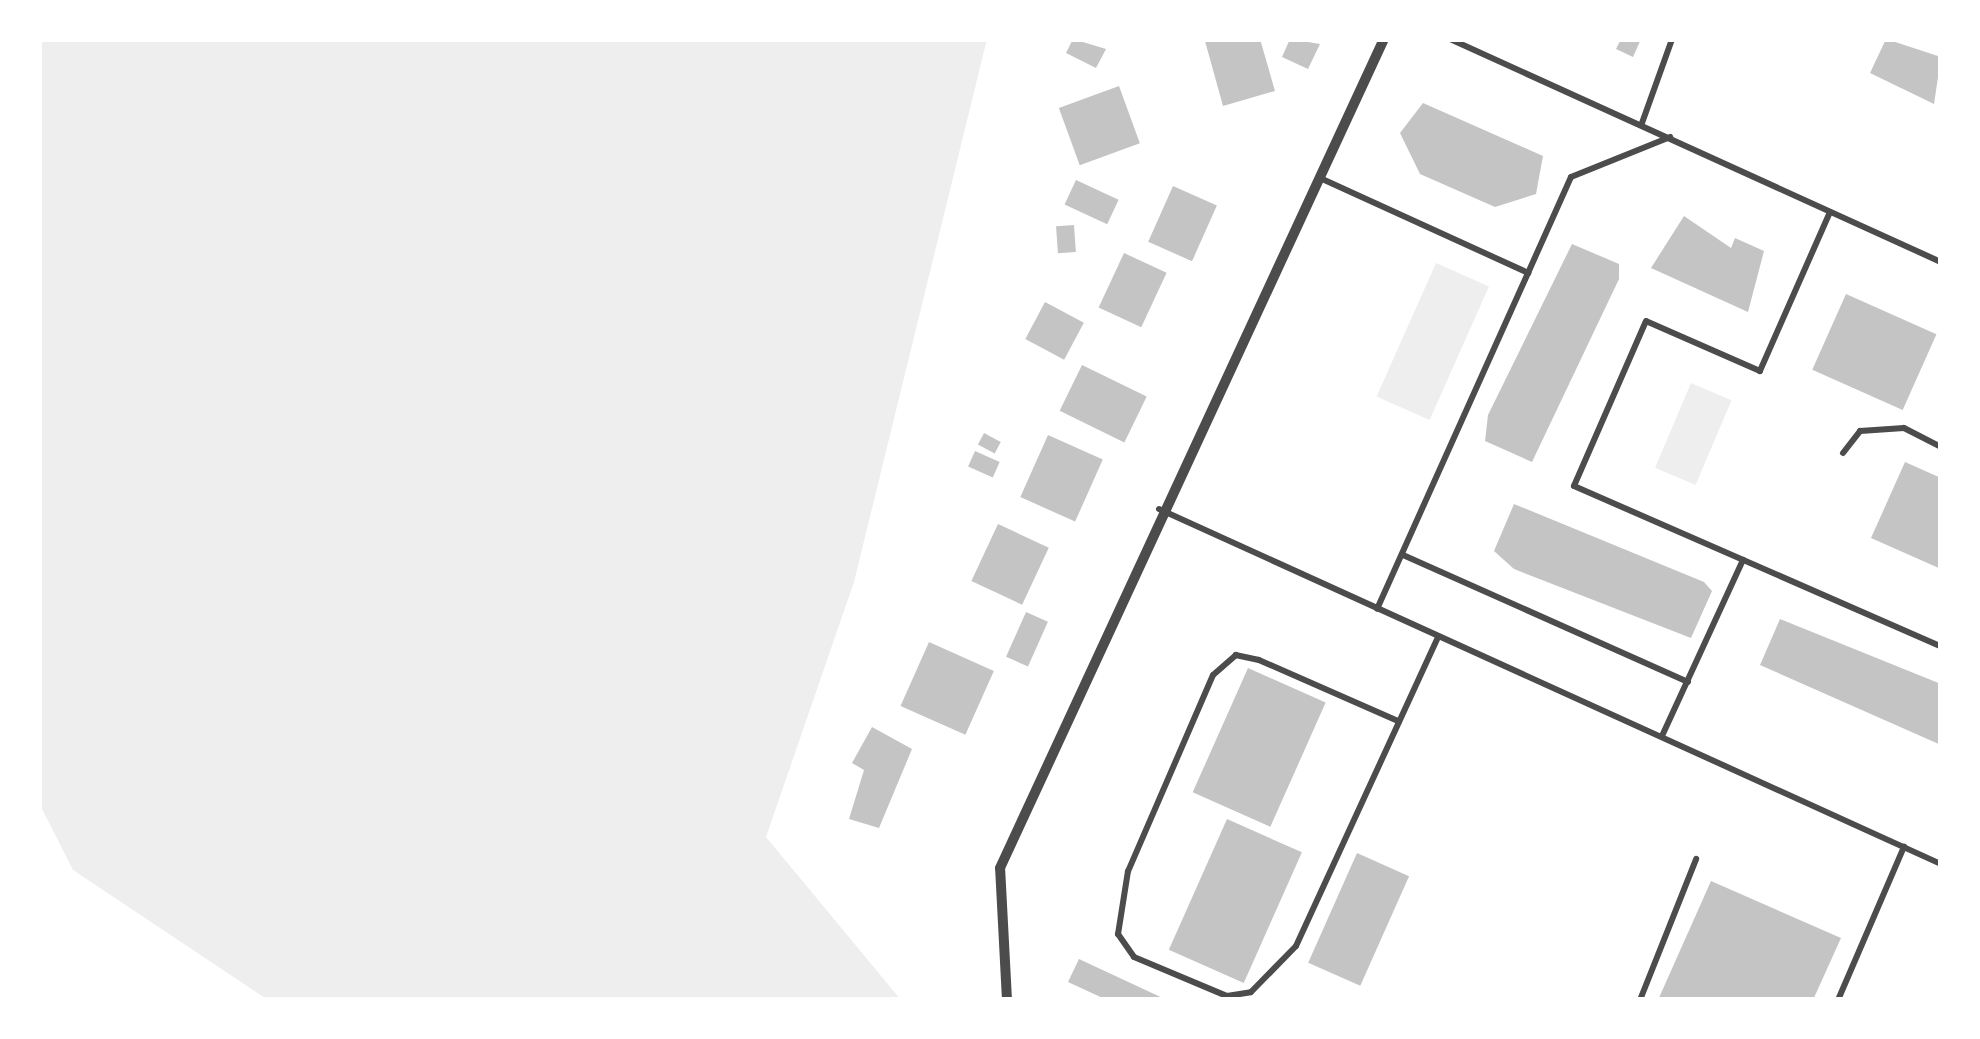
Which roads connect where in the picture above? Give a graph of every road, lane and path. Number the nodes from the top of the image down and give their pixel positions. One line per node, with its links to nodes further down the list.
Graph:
1 (1384, 39): 6 (street)
2 (1450, 39): 4 (lane)
3 (1672, 39): 4 (lane)
4 (1642, 123): 5 (lane)
5 (1670, 137): 7 (lane); 9 (lane)
6 (1319, 177): 9 (lane); 12 (street)
7 (1831, 212): 8 (lane); 14 (lane)
8 (1941, 262)
9 (1528, 273): 13 (lane)
10 (1941, 447): 11 (lane)
11 (1843, 453)
12 (1160, 509): 15 (lane); 24 (street)
13 (1403, 555): 15 (lane); 18 (lane)
14 (1742, 560): 17 (lane); 18 (lane)
15 (1377, 609): 16 (lane)
16 (1438, 637): 19 (lane); 20 (lane)
17 (1941, 646)
18 (1688, 682): 20 (lane)
19 (1398, 721): 19 (lane)
20 (1662, 736): 21 (lane)
21 (1904, 847): 23 (lane); 26 (lane)
22 (1696, 859): 25 (lane)
23 (1941, 864)
24 (1007, 1000)
25 (1640, 1000)
26 (1838, 1000)

